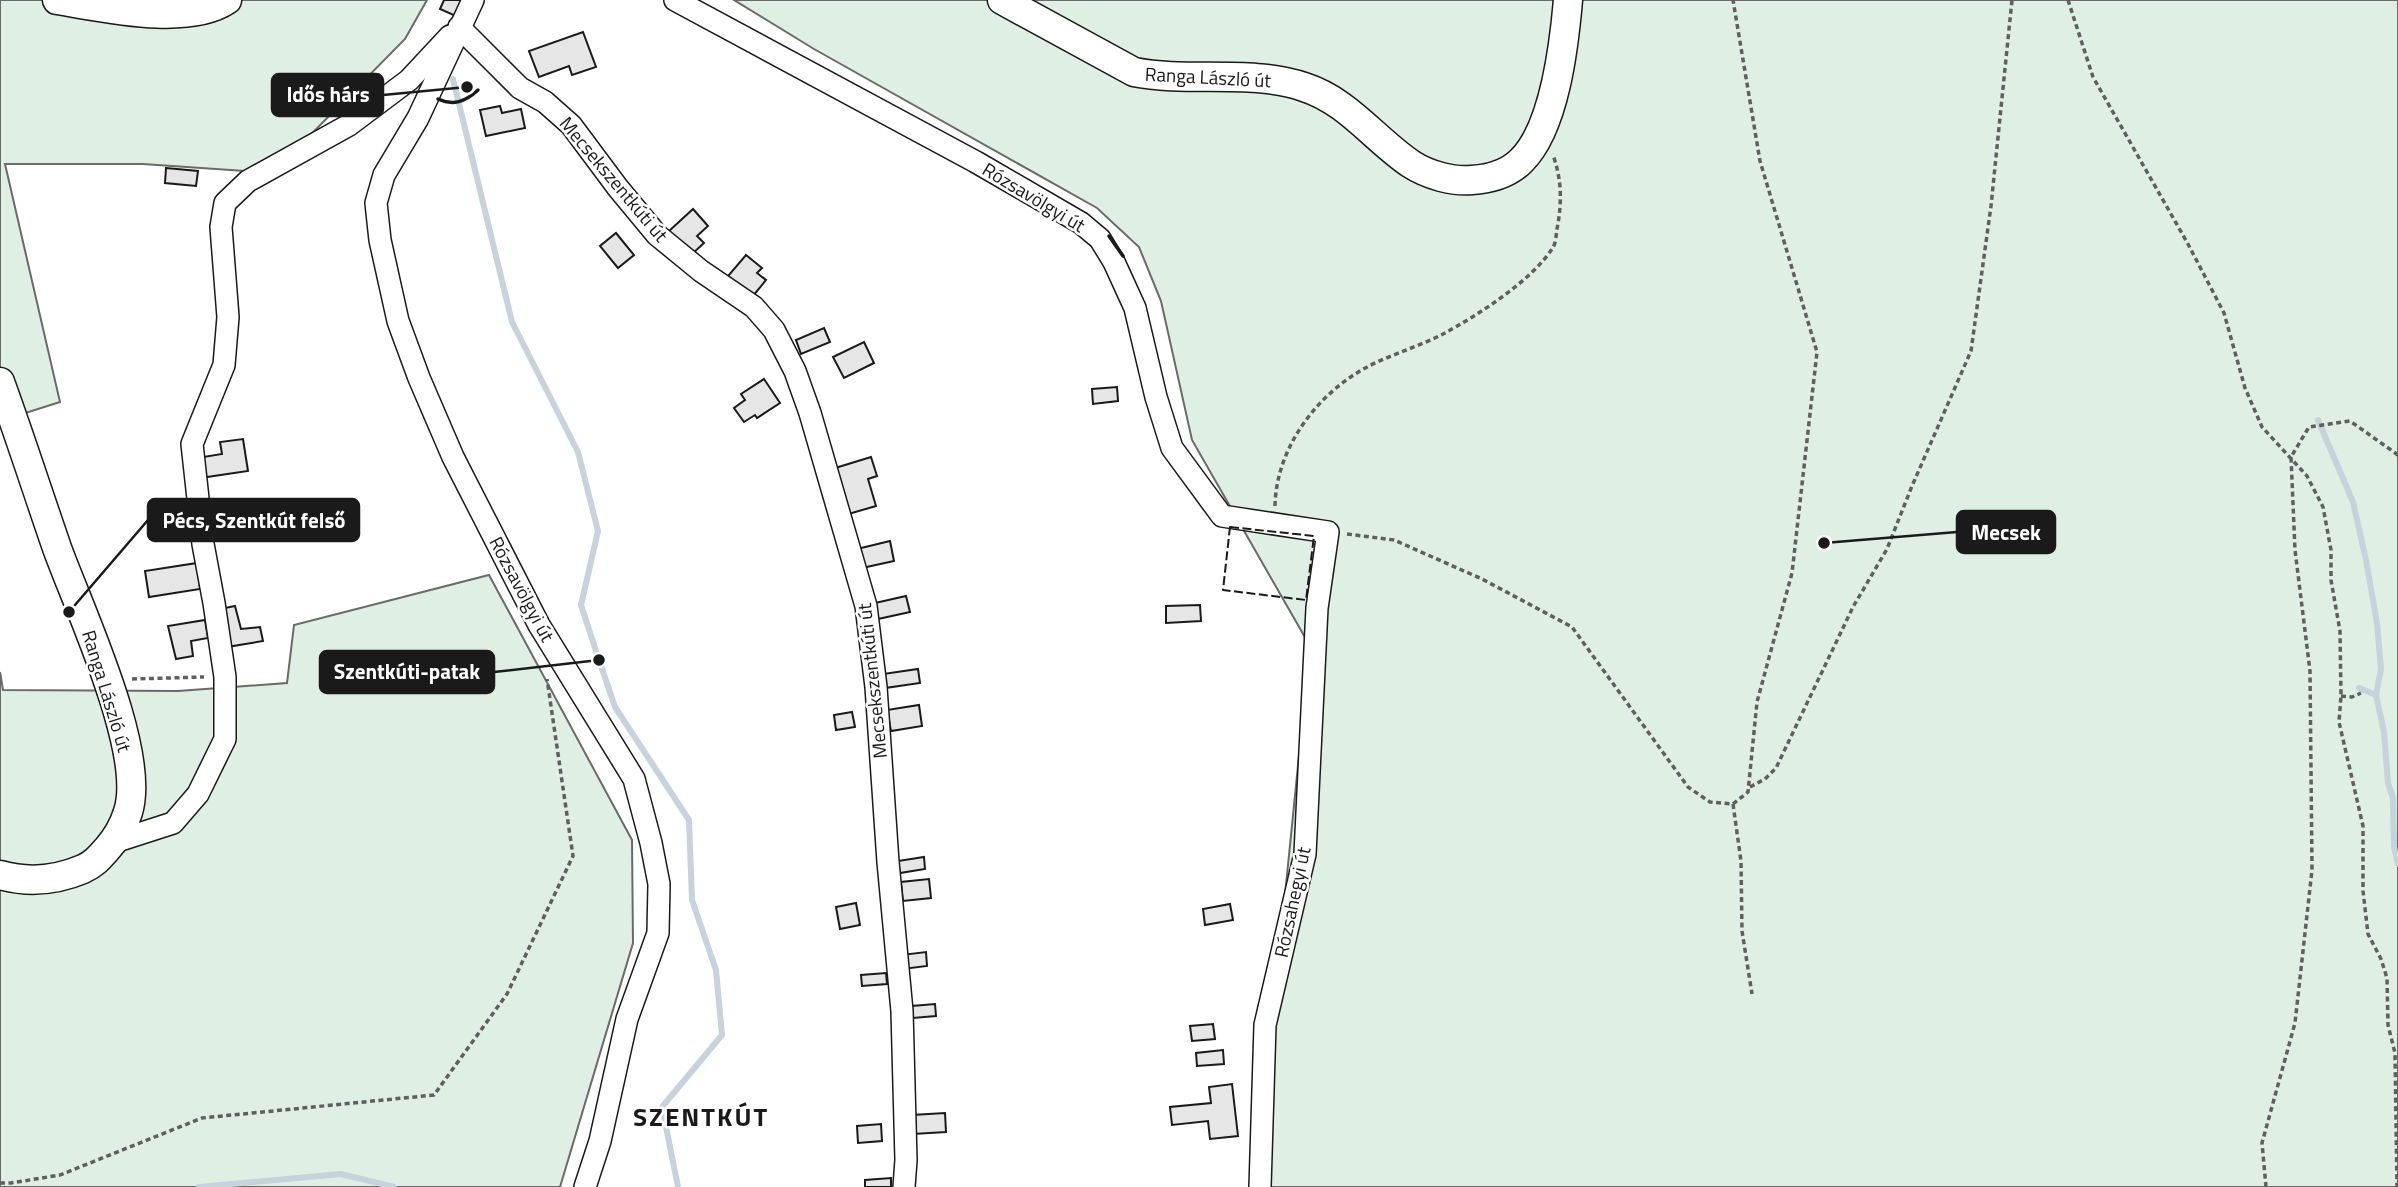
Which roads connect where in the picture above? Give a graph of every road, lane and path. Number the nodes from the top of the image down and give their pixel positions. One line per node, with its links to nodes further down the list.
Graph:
1 (57, 0): 2 (main road)
2 (227, 0)
3 (473, 0): 10 (street, Rózsavölgyi út)
4 (675, 0): 15 (street, Rózsavölgyi út)
5 (1002, 0): 11 (main road, Ranga László út)
6 (1568, 0): 11 (main road, Ranga László út)
7 (1733, 0): 22 (path)
8 (2012, 0): 22 (path)
9 (2068, 0): 14 (path)
10 (459, 27): 18 (street); 28 (street, Rózsavölgyi út); 29 (street, Mecsekszentkúti út)
11 (1544, 123): 15 (path)
12 (0, 382): 17 (main road, Ranga László út)
13 (2398, 455): 14 (path)
14 (2291, 457): 21 (path); 31 (path)
15 (1275, 524): 16 (street, Rózsavölgyi út)
16 (1328, 532): 23 (path); 30 (street, Rózsahegyi út)
17 (100, 661): 18 (path); 24 (main road, Ranga László út)
18 (225, 677): 24 (street)
19 (548, 680): 27 (path)
20 (2361, 693): 21 (path)
21 (2341, 696): 32 (path)
22 (1750, 787): 23 (path)
23 (1732, 804): 26 (path)
24 (114, 842): 25 (main road, Ranga László út)
25 (0, 875)
26 (1752, 993)
27 (0, 1183)
28 (585, 1187)
29 (904, 1187)
30 (1260, 1187)
31 (2266, 1187)
32 (2397, 1187)

